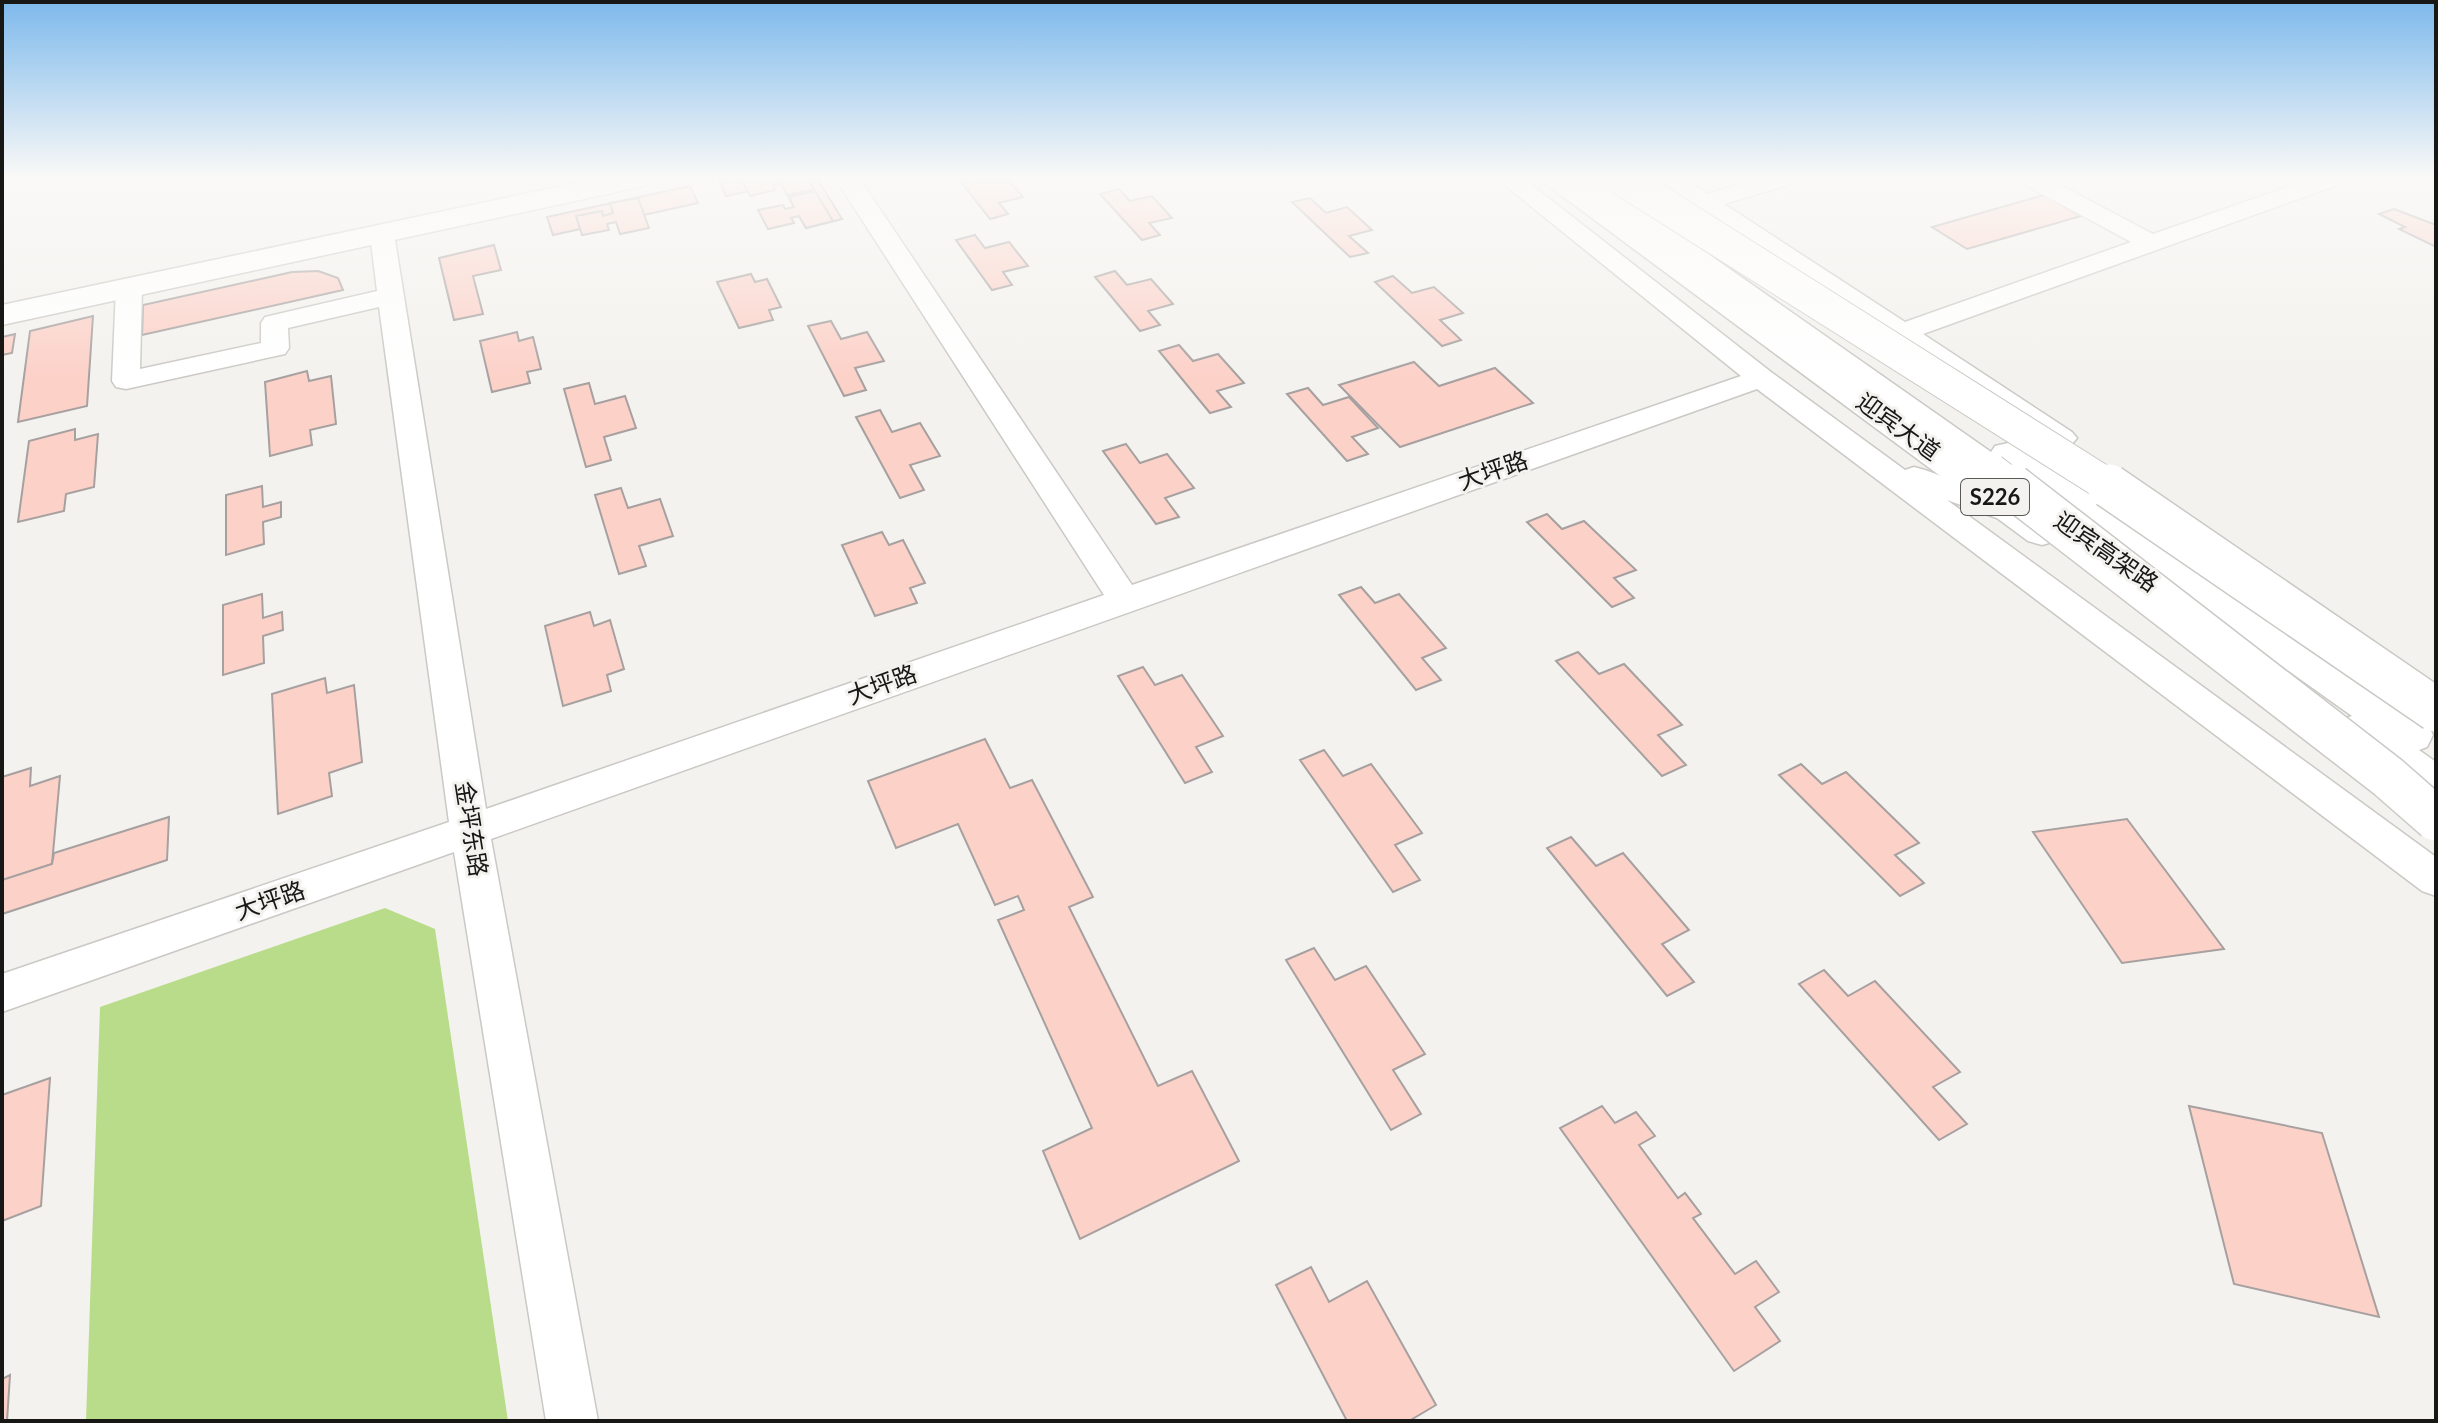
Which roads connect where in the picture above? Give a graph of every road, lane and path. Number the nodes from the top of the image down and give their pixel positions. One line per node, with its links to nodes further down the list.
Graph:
1 (267, 244): 15 (main road)
2 (333, 244): 13 (main road)
3 (384, 244): 14 (street, 金坪东路)
4 (891, 244): 23 (street)
5 (1602, 244): 18 (street)
6 (1620, 244): 22 (main road, 迎宾大道 / S226)
7 (1674, 244): 21 (main road, 迎宾高架路)
8 (1706, 244): 27 (main road, 迎宾高架路)
9 (1727, 244): 20 (main road, bridge)
10 (1748, 244): 26 (main road, S226)
11 (1756, 244): 17 (street)
12 (2147, 244): 17 (street)
13 (129, 288): 14 (street); 16 (main road)
14 (391, 296): 30 (street, 金坪东路)
15 (2, 302)
16 (2, 315)
17 (1903, 332): 24 (street)
18 (1761, 378): 19 (street); 23 (street, 大坪路)
19 (1878, 464): 22 (street); 31 (street)
20 (2077, 464): 24 (main road, bridge); 25 (main road, bridge)
21 (1991, 470): 28 (main road, 迎宾高架路, bridge); 29 (main road, bridge)
22 (2024, 518): 29 (main road, 迎宾大道 / S226)
23 (1124, 599): 30 (street, 大坪路)
24 (2436, 688)
25 (2436, 710)
26 (2436, 731)
27 (2436, 752)
28 (2436, 786)
29 (2436, 817)
30 (470, 832): 32 (street, 大坪路); 33 (street, 金坪东路)
31 (2436, 879)
32 (2, 993)
33 (572, 1421)

